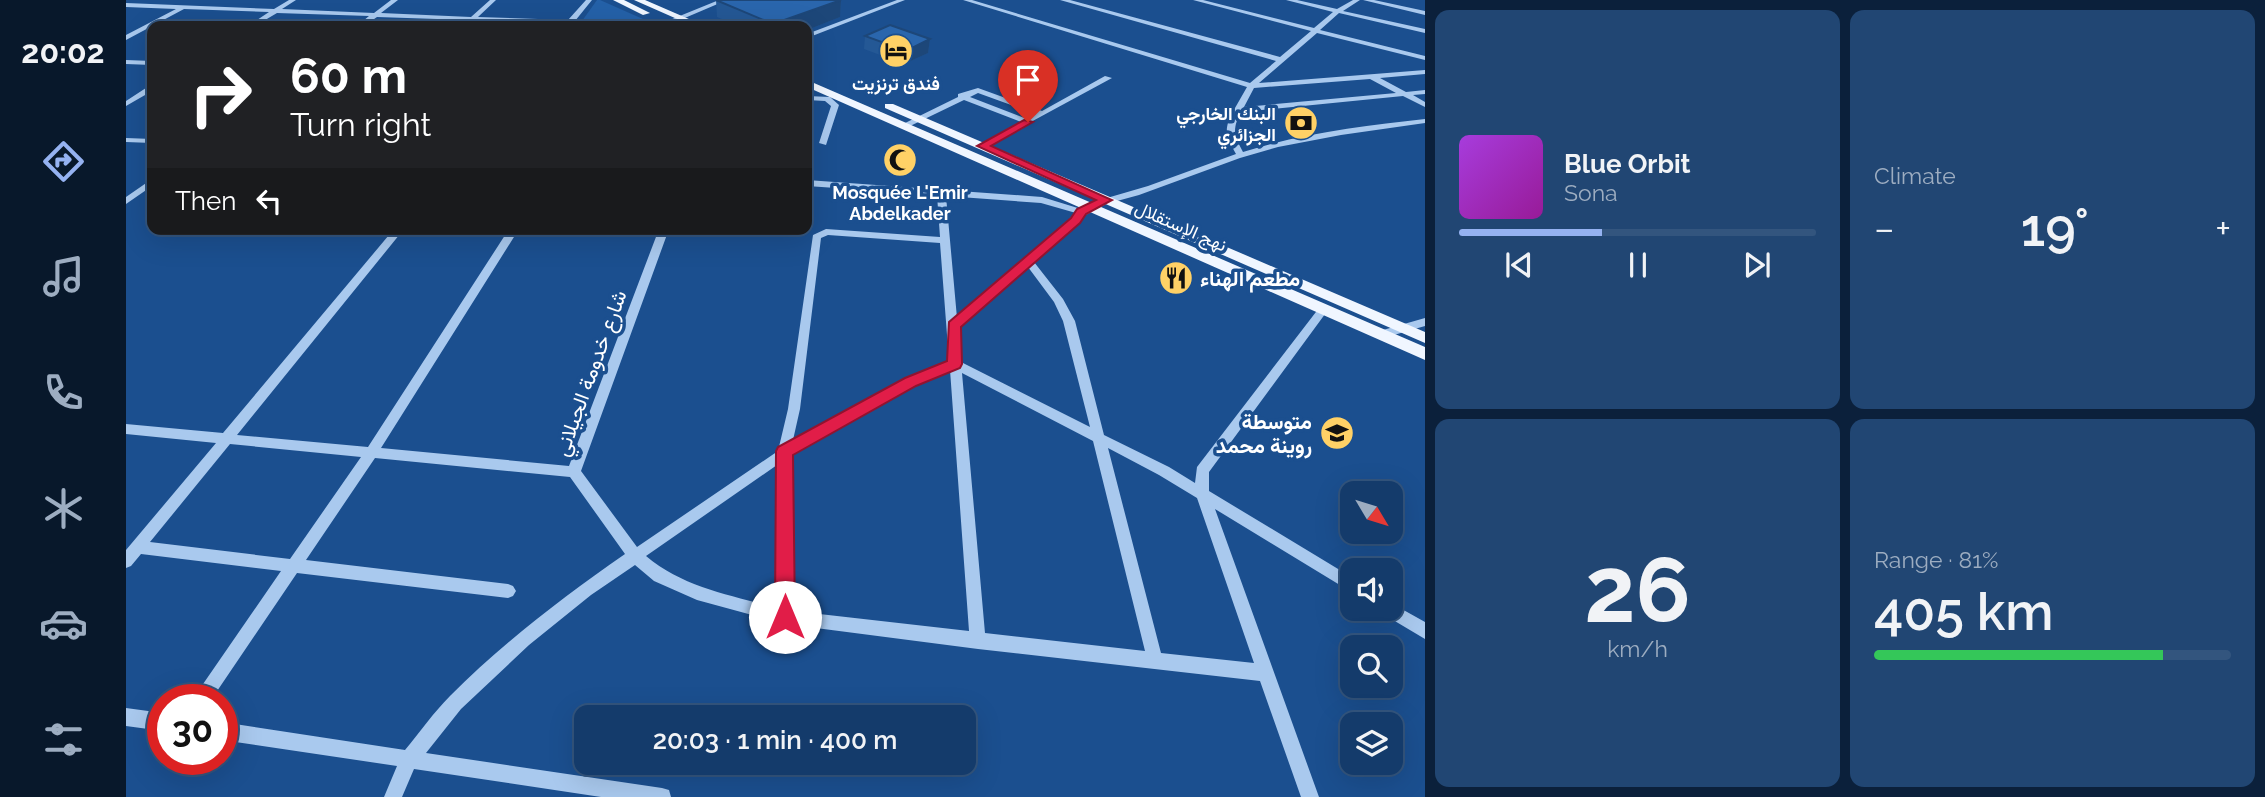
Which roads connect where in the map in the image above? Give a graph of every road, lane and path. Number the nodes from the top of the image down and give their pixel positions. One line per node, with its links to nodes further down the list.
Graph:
1 (197, 0): 17 (street)
2 (293, 0): 18 (street)
3 (395, 0): 21 (street)
4 (493, 0): 22 (street)
5 (589, 0): 27 (street)
6 (617, 0): 28 (main road)
7 (638, 0): 29 (main road)
8 (724, 0): 30 (street)
9 (902, 0): 34 (street)
10 (966, 0): 45 (street)
11 (1063, 0): 37 (street)
12 (1196, 0): 32 (street)
13 (1289, 0): 19 (street)
14 (1357, 0): 19 (street)
15 (1366, 0): 20 (street)
16 (126, 5): 17 (street)
17 (183, 8): 18 (street); 23 (street)
18 (275, 11): 21 (street); 24 (street)
19 (1338, 11): 32 (street); 33 (street)
20 (1425, 13)
21 (373, 16): 22 (street); 25 (street)
22 (471, 20): 26 (street)
23 (158, 21)
24 (259, 21)
25 (366, 21)
26 (490, 21)
27 (571, 21)
28 (670, 21)
29 (671, 21)
30 (675, 21)
31 (147, 27): 35 (street)
32 (1316, 31): 36 (street); 37 (street)
33 (1425, 31)
34 (812, 34)
35 (126, 38)
36 (1425, 58)
37 (1282, 60): 45 (street)
38 (126, 62): 39 (street)
39 (147, 63)
40 (1425, 72): 42 (street)
41 (812, 73): 55 (main road, نهج الإستقلال)
42 (1372, 77): 45 (street); 48 (street)
43 (1108, 78): 54 (street)
44 (812, 85): 58 (main road, نهج الإستقلال)
45 (1251, 86): 53 (street)
46 (147, 91): 51 (street)
47 (1425, 92): 48 (street)
48 (1405, 94): 52 (street); 53 (street)
49 (961, 96): 54 (street); 55 (street); 57 (street)
50 (812, 98): 61 (street)
51 (126, 104)
52 (1425, 105)
53 (1236, 110): 63 (street)
54 (1042, 114): 57 (street)
55 (918, 118): 58 (street); 62 (main road, نهج الإستقلال)
56 (1425, 121): 63 (street)
57 (1028, 122): 62 (street)
58 (904, 125): 69 (main road, نهج الإستقلال)
59 (126, 139): 60 (street)
60 (147, 141)
61 (823, 144)
62 (983, 146): 67 (main road, نهج الإستقلال)
63 (1241, 156): 67 (street)
64 (812, 183): 66 (street)
65 (147, 186): 68 (street)
66 (941, 192): 69 (street); 73 (street)
67 (1106, 200): 69 (street); 78 (main road, نهج الإستقلال)
68 (126, 201)
69 (1086, 209): 74 (street); 75 (main road, نهج الإستقلال)
70 (394, 235): 85 (street)
71 (510, 235): 87 (street)
72 (662, 235): 88 (street, شارع خدومة الجيلاني)
73 (946, 240): 77 (street); 86 (street)
74 (1028, 262): 77 (street); 84 (street)
75 (1323, 310): 79 (main road, نهج الإستقلال); 89 (street)
76 (1425, 322): 78 (street)
77 (954, 326): 82 (street)
78 (1406, 330): 79 (street); 80 (main road, نهج الإستقلال)
79 (1380, 335): 81 (main road, نهج الإستقلال)
80 (1425, 338)
81 (1425, 354)
82 (954, 364): 84 (street); 86 (street); 99 (street)
83 (126, 429): 85 (street)
84 (1101, 437): 89 (street); 100 (street)
85 (229, 439): 87 (street); 90 (street)
86 (784, 451): 91 (street); 96 (street)
87 (371, 453): 88 (street); 93 (street)
88 (574, 472): 91 (street, شارع خدومة الجيلاني)
89 (1202, 493): 94 (street); 101 (street)
90 (137, 547): 92 (street); 93 (street)
91 (635, 556): 96 (street, شارع خدومة الجيلاني); 106 (street)
92 (126, 561)
93 (292, 565): 95 (street); 102 (street)
94 (1340, 578)
95 (508, 591)
96 (785, 617): 99 (street, شارع خدومة الجيلاني)
97 (1403, 617): 98 (street)
98 (1425, 631)
99 (978, 640): 100 (street, شارع خدومة الجيلاني)
100 (1155, 660): 101 (street, شارع خدومة الجيلاني)
101 (1266, 673): 110 (street)
102 (212, 684)
103 (126, 717): 104 (street)
104 (147, 720)
105 (238, 733): 106 (street)
106 (410, 758): 107 (street); 108 (street)
107 (603, 793): 109 (street)
108 (393, 797)
109 (662, 797)
110 (1310, 797)

